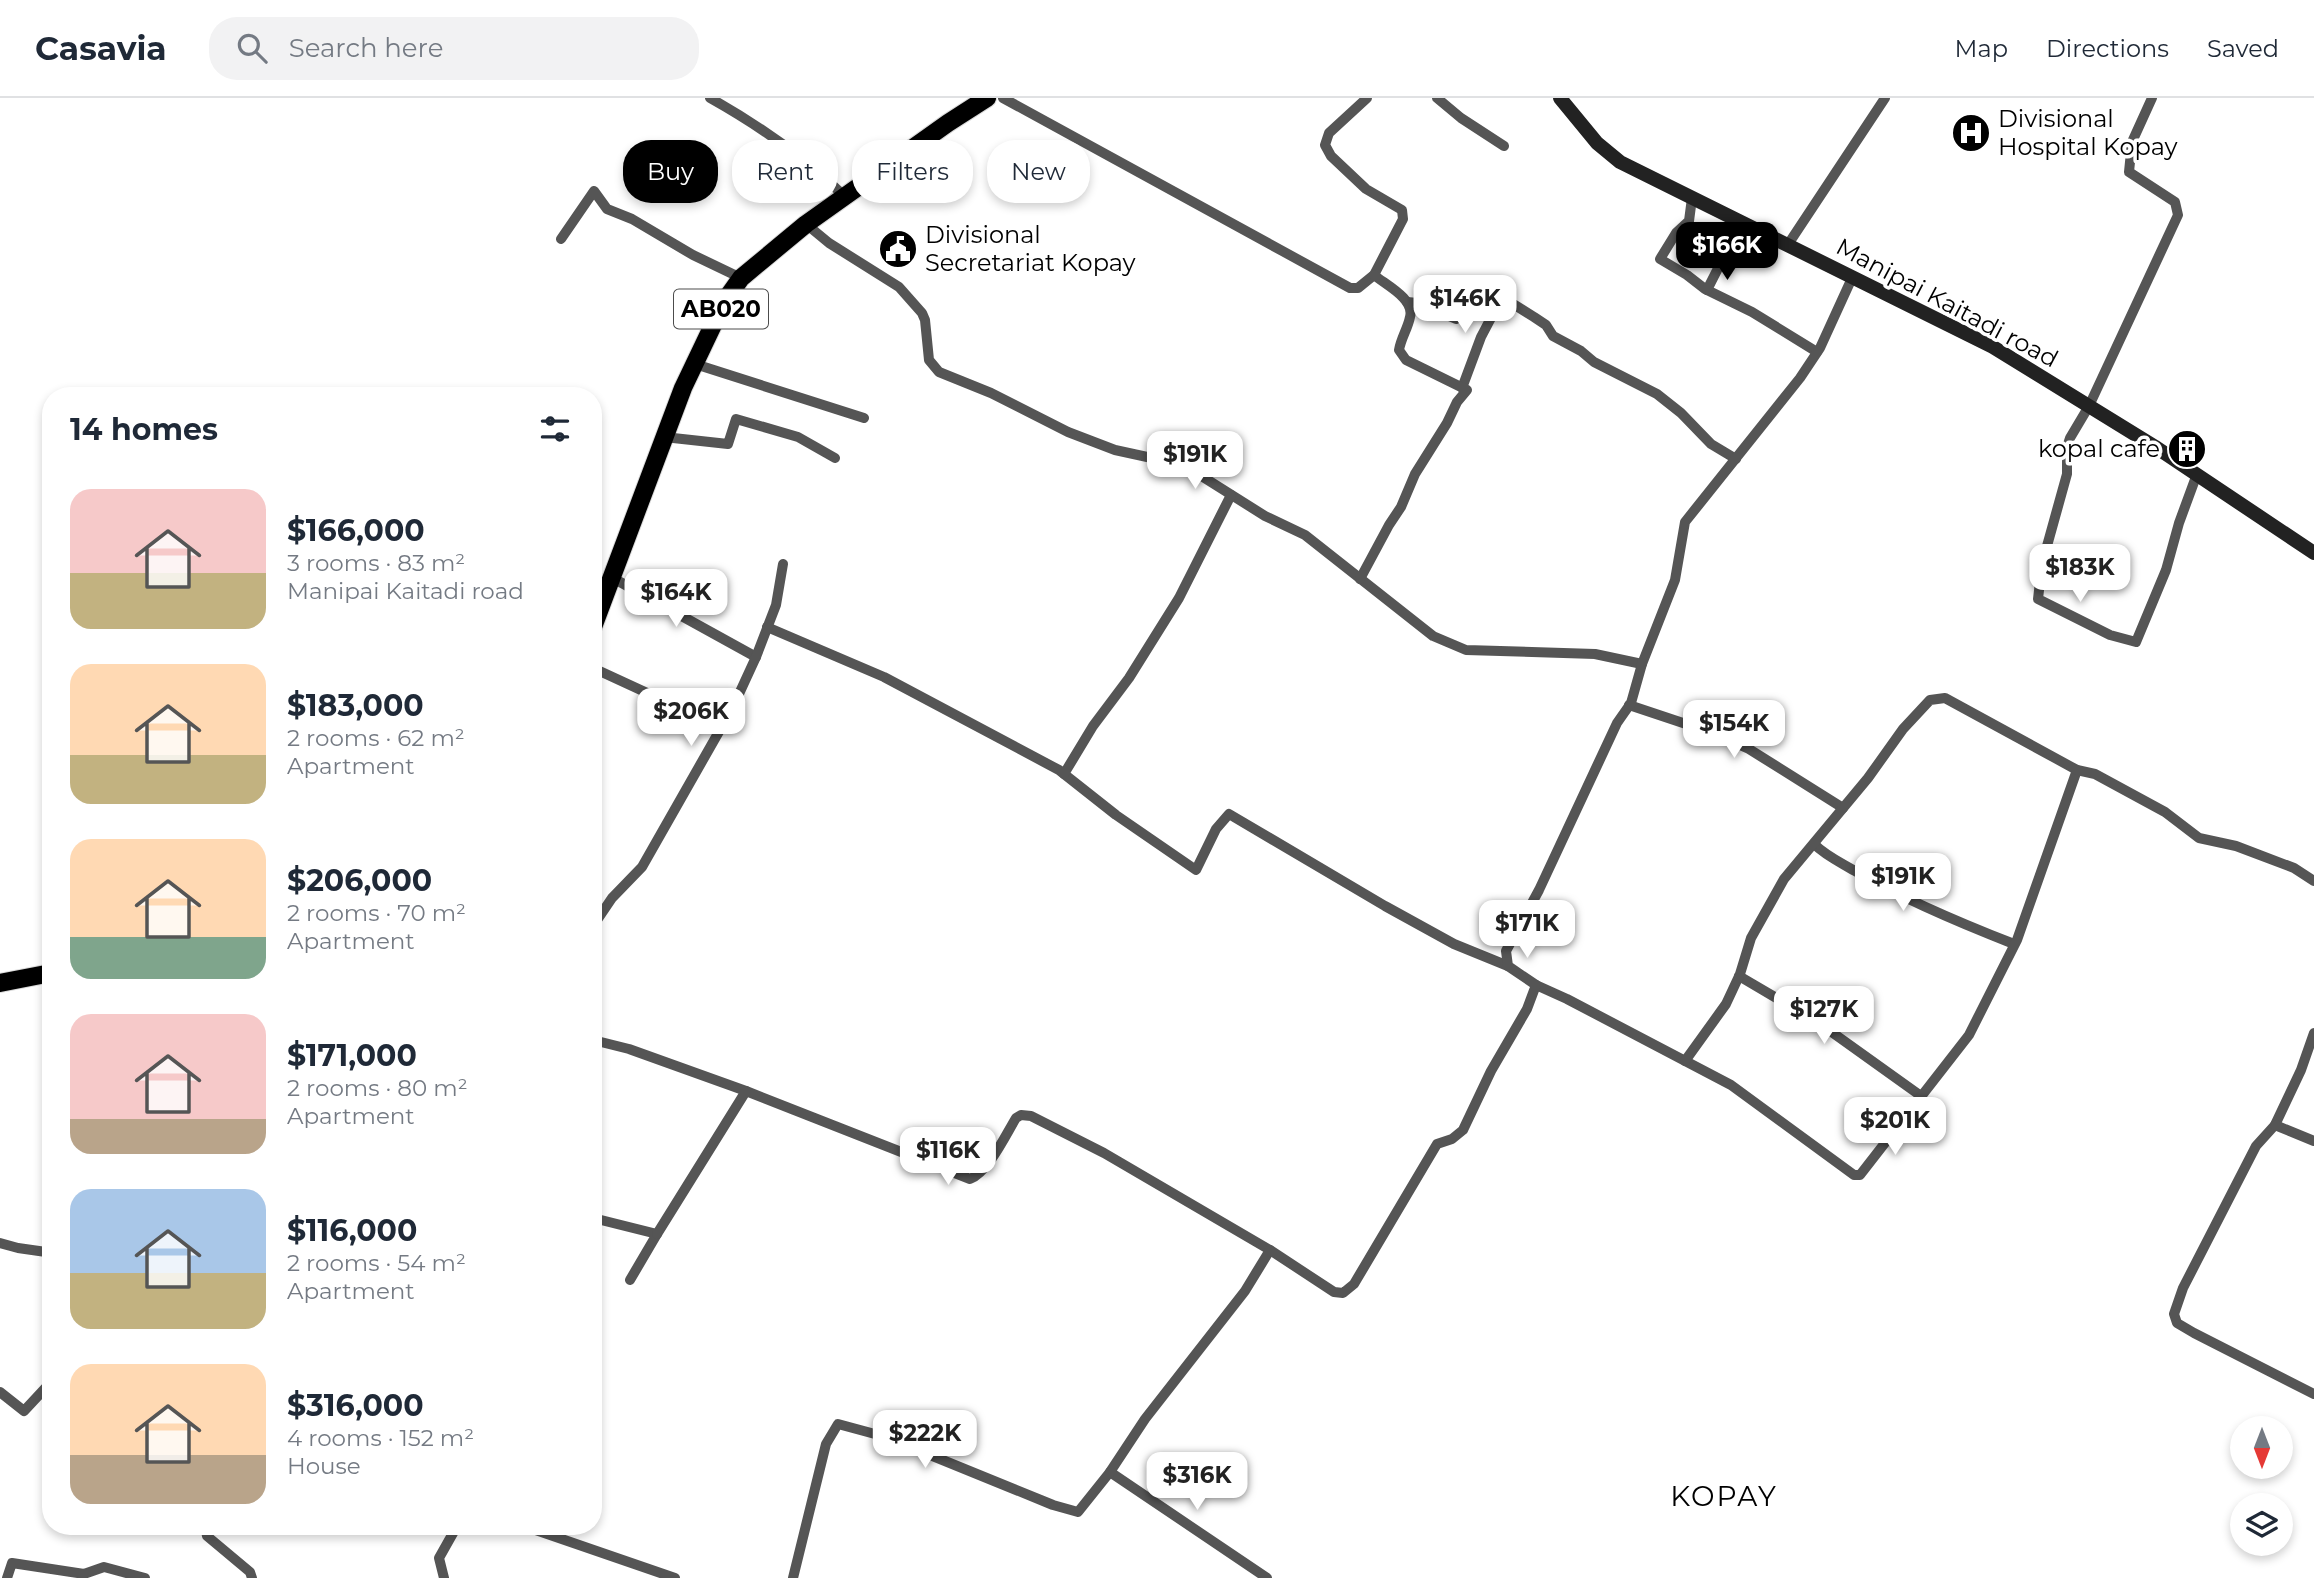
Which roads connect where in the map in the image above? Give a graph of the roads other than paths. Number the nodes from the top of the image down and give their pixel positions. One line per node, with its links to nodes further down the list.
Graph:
1 (710, 98): 10 (street)
2 (987, 98): 10 (main road, AB020)
3 (1003, 98): 16 (street)
4 (1367, 98): 16 (street)
5 (1437, 98): 9 (street)
6 (1560, 98): 11 (main road, Manipai Kaitadi road)
7 (1885, 98): 15 (street)
8 (2152, 98): 25 (street)
9 (1504, 146)
10 (844, 196): 13 (main road, AB020)
11 (1692, 198): 12 (main road, Manipai Kaitadi road); 19 (street)
12 (1741, 223): 15 (main road, Manipai Kaitadi road); 19 (street)
13 (806, 224): 17 (main road, AB020); 31 (street)
14 (561, 239): 17 (street)
15 (1787, 246): 18 (main road, Manipai Kaitadi road)
16 (1374, 275): 21 (street)
17 (741, 278): 23 (main road, AB020)
18 (1852, 278): 22 (street); 25 (main road, Manipai Kaitadi road)
19 (1707, 290): 22 (street)
20 (1502, 297): 21 (street); 24 (street); 29 (street)
21 (1407, 302): 24 (street)
22 (1817, 352): 29 (street)
23 (695, 364): 26 (street); 27 (main road, AB020)
24 (1462, 388): 35 (street)
25 (2089, 406): 30 (main road, Manipai Kaitadi road); 30 (street)
26 (864, 418)
27 (664, 437): 28 (street); 34 (main road, AB020)
28 (835, 458)
29 (1736, 458): 39 (street)
30 (2197, 474): 32 (main road, Manipai Kaitadi road)
31 (1231, 495): 35 (street); 44 (street)
32 (2314, 553)
33 (783, 564): 37 (street)
34 (611, 577): 36 (main road, AB020); 38 (street)
35 (1360, 579): 39 (street)
36 (602, 602)
37 (767, 627): 38 (street); 44 (street)
38 (756, 657): 42 (street)
39 (1642, 664): 41 (street)
40 (602, 672): 42 (street)
41 (1629, 705): 45 (street); 50 (street)
42 (721, 727): 48 (street)
43 (2077, 770): 45 (street); 47 (street); 49 (street)
44 (1064, 774): 50 (street)
45 (1843, 808): 46 (street)
46 (1814, 844): 49 (street); 52 (street)
47 (2314, 881)
48 (602, 913)
49 (2014, 944): 59 (street)
50 (1508, 966): 54 (street)
51 (42, 975): 53 (main road)
52 (1739, 976): 57 (street); 59 (street)
53 (0, 983)
54 (1536, 985): 57 (street); 65 (street)
55 (2314, 1033): 60 (street)
56 (602, 1043): 58 (street)
57 (1685, 1061): 59 (street)
58 (746, 1091): 63 (street); 65 (street)
59 (1921, 1096)
60 (2275, 1125): 61 (street); 70 (street)
61 (2314, 1141)
62 (602, 1220): 63 (street)
63 (657, 1234): 67 (street)
64 (0, 1243): 66 (street)
65 (1270, 1250): 71 (street)
66 (42, 1251)
67 (630, 1280)
68 (0, 1392): 69 (street)
69 (42, 1392)
70 (2314, 1394)
71 (1110, 1472): 80 (street); 81 (street)
72 (207, 1535): 77 (street)
73 (452, 1535): 78 (street)
74 (550, 1535): 79 (street)
75 (6, 1578): 76 (street)
76 (145, 1578)
77 (252, 1578)
78 (444, 1578)
79 (675, 1578)
80 (793, 1578)
81 (1267, 1578)

